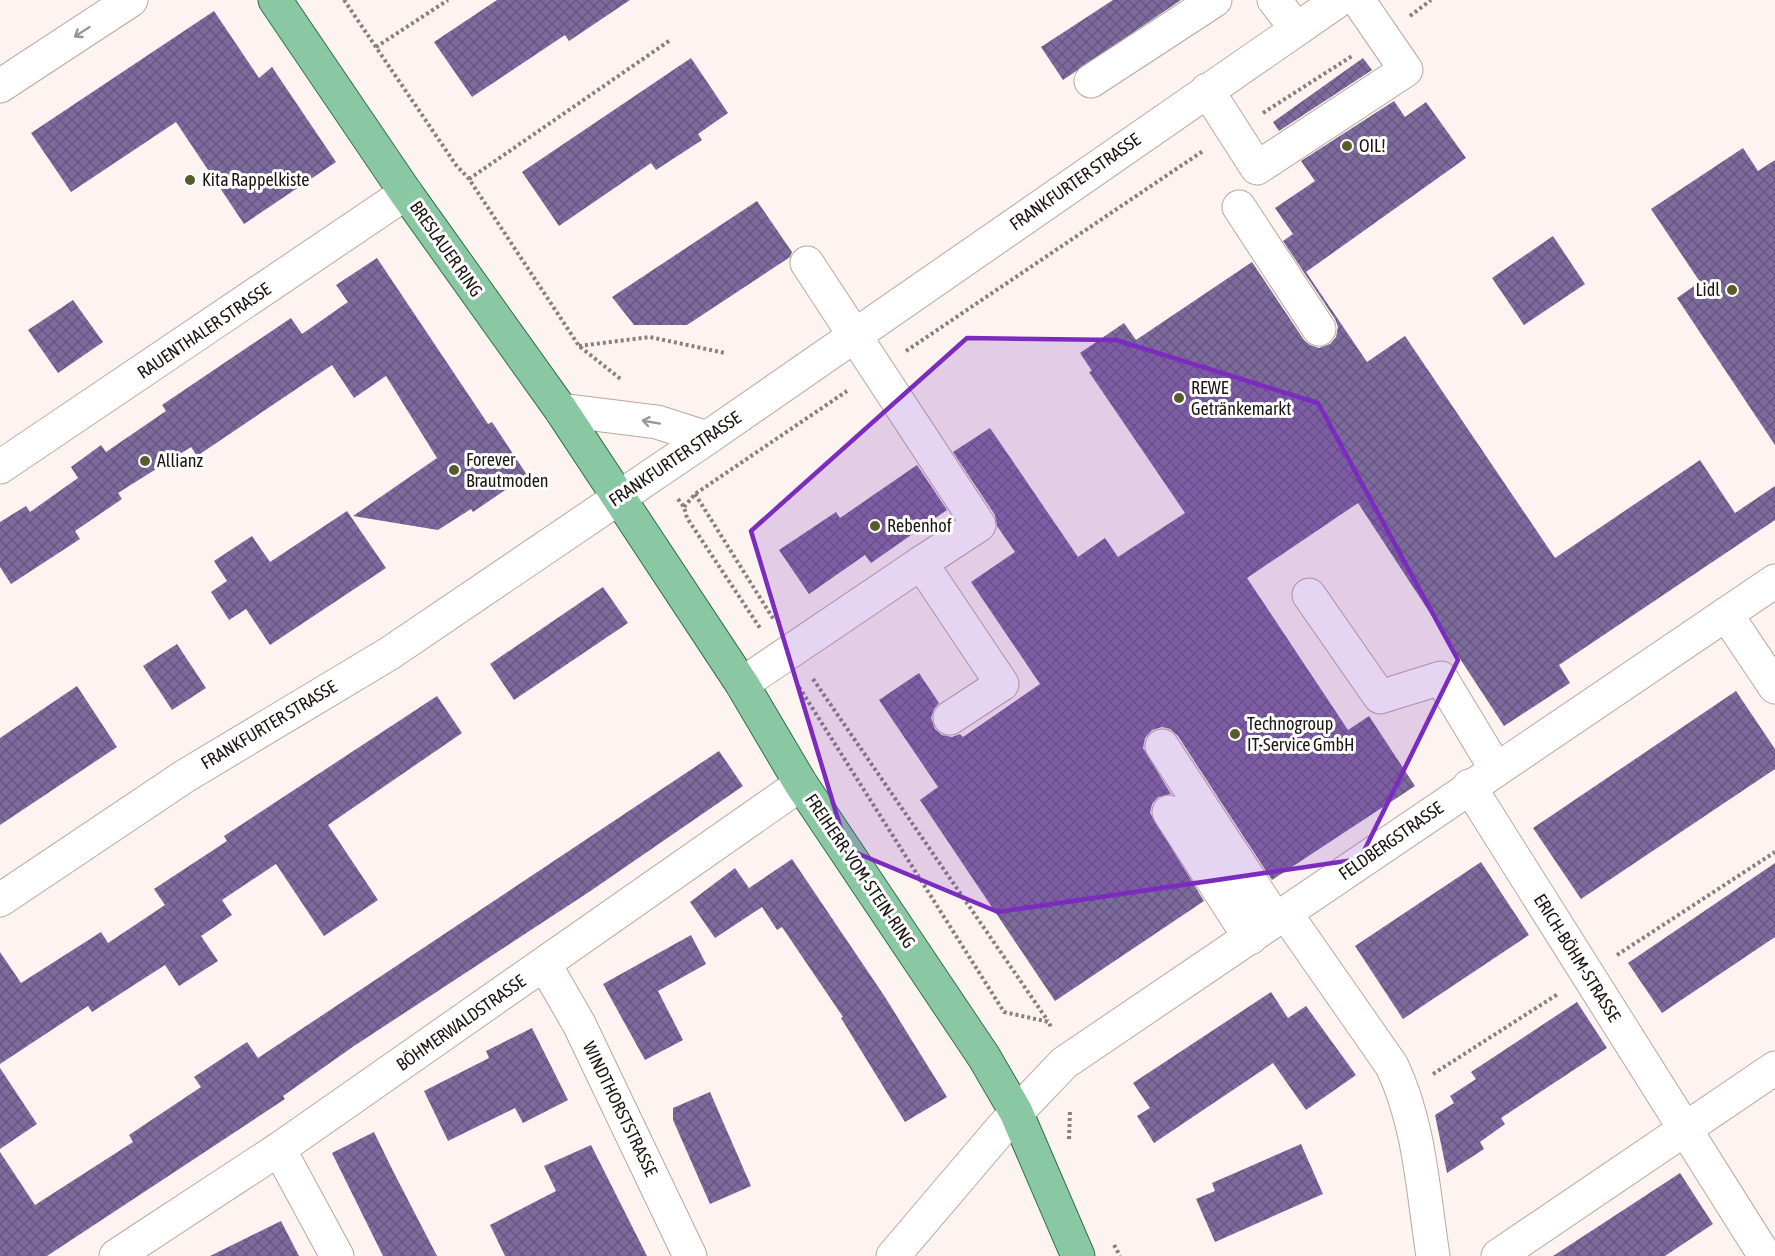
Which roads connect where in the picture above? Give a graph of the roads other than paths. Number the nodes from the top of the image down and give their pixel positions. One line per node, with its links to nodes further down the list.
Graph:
1 (131, 0): 9 (street, one-way to 9)
2 (275, 0): 11 (main road, BRESLAUER RING)
3 (1215, 0): 8 (street)
4 (1274, 0): 7 (street)
5 (1339, 0): 7 (street, FRANKFURTER STRASSE)
6 (1358, 0): 10 (street)
7 (1297, 29): 10 (street, FRANKFURTER STRASSE)
8 (1091, 81)
9 (0, 86)
10 (1207, 90): 15 (street, FRANKFURTER STRASSE)
11 (406, 194): 16 (main road, BRESLAUER RING); 18 (street, RAUENTHALER STRASSE)
12 (1239, 207): 14 (street)
13 (807, 263): 15 (street)
14 (1319, 329)
15 (855, 334): 17 (street, FRANKFURTER STRASSE); 20 (street)
16 (561, 410): 17 (street, one-way to 16); 19 (main road, BRESLAUER RING)
17 (707, 438): 19 (street, FRANKFURTER STRASSE)
18 (0, 467)
19 (618, 498): 24 (main road, FREIHERR-VOM-STEIN-RING); 31 (street, FRANKFURTER STRASSE)
20 (921, 563): 24 (street); 26 (street)
21 (1775, 581): 23 (street, FELDBERGSTRASSE)
22 (1309, 595): 28 (street, ERICH-BÖHM-STRASSE)
23 (1726, 614): 25 (street); 28 (street, FELDBERGSTRASSE)
24 (742, 684): 29 (main road, FREIHERR-VOM-STEIN-RING)
25 (1775, 687)
26 (950, 718)
27 (1162, 746): 32 (street)
28 (1483, 777): 32 (street, FELDBERGSTRASSE); 36 (street, ERICH-BÖHM-STRASSE)
29 (801, 784): 33 (street, BÖHMERWALDSTRASSE); 35 (main road, FREIHERR-VOM-STEIN-RING)
30 (1169, 812): 32 (street)
31 (0, 900)
32 (1271, 924): 35 (street, FELDBERGSTRASSE); 43 (street)
33 (545, 965): 37 (street, BÖHMERWALDSTRASSE); 40 (street, WINDTHORSTSTRASSE)
34 (1775, 1068): 36 (street)
35 (1016, 1112): 41 (street, FELDBERGSTRASSE); 42 (main road, FREIHERR-VOM-STEIN-RING)
36 (1686, 1130): 44 (street); 45 (street, ERICH-BÖHM-STRASSE)
37 (279, 1149): 38 (street, BÖHMERWALDSTRASSE); 39 (street)
38 (116, 1256)
39 (337, 1256)
40 (690, 1256)
41 (893, 1256)
42 (1078, 1256)
43 (1433, 1256)
44 (1498, 1256)
45 (1765, 1256)

